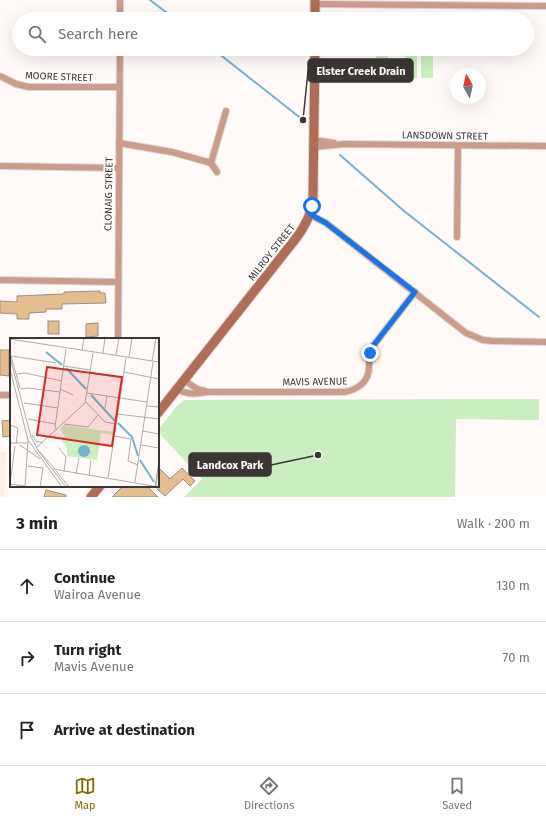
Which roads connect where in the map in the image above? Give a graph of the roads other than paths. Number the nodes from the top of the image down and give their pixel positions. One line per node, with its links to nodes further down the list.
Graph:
1 (120, 0): 4 (street)
2 (315, 2): 3 (street)
3 (546, 6)
4 (120, 12)
5 (120, 56): 8 (street, CLONAIG STREET)
6 (315, 56): 11 (street, MILROY STREET)
7 (0, 76): 8 (street, MOORE STREET)
8 (120, 87): 10 (street, CLONAIG STREET)
9 (226, 111): 14 (street)
10 (119, 143): 14 (street); 16 (street, CLONAIG STREET)
11 (314, 144): 12 (street, LANSDOWN STREET); 18 (street, MILROY STREET)
12 (458, 146): 13 (street, LANSDOWN STREET); 19 (street)
13 (546, 146)
14 (210, 163): 17 (street)
15 (0, 166): 16 (street)
16 (119, 168): 21 (street, CLONAIG STREET)
17 (217, 172)
18 (310, 214): 22 (street); 25 (street, MILROY STREET)
19 (457, 237)
20 (0, 280): 21 (street)
21 (118, 282): 23 (street, CLONAIG STREET)
22 (415, 292): 24 (street); 27 (street, MAVIS AVENUE)
23 (118, 338)
24 (546, 342)
25 (184, 380): 26 (street, MILROY STREET); 27 (street, MAVIS AVENUE)
26 (177, 389): 27 (street, MAVIS AVENUE); 28 (street, MILROY STREET)
27 (206, 392)
28 (159, 412)
29 (99, 487): 30 (street)
30 (91, 497)

